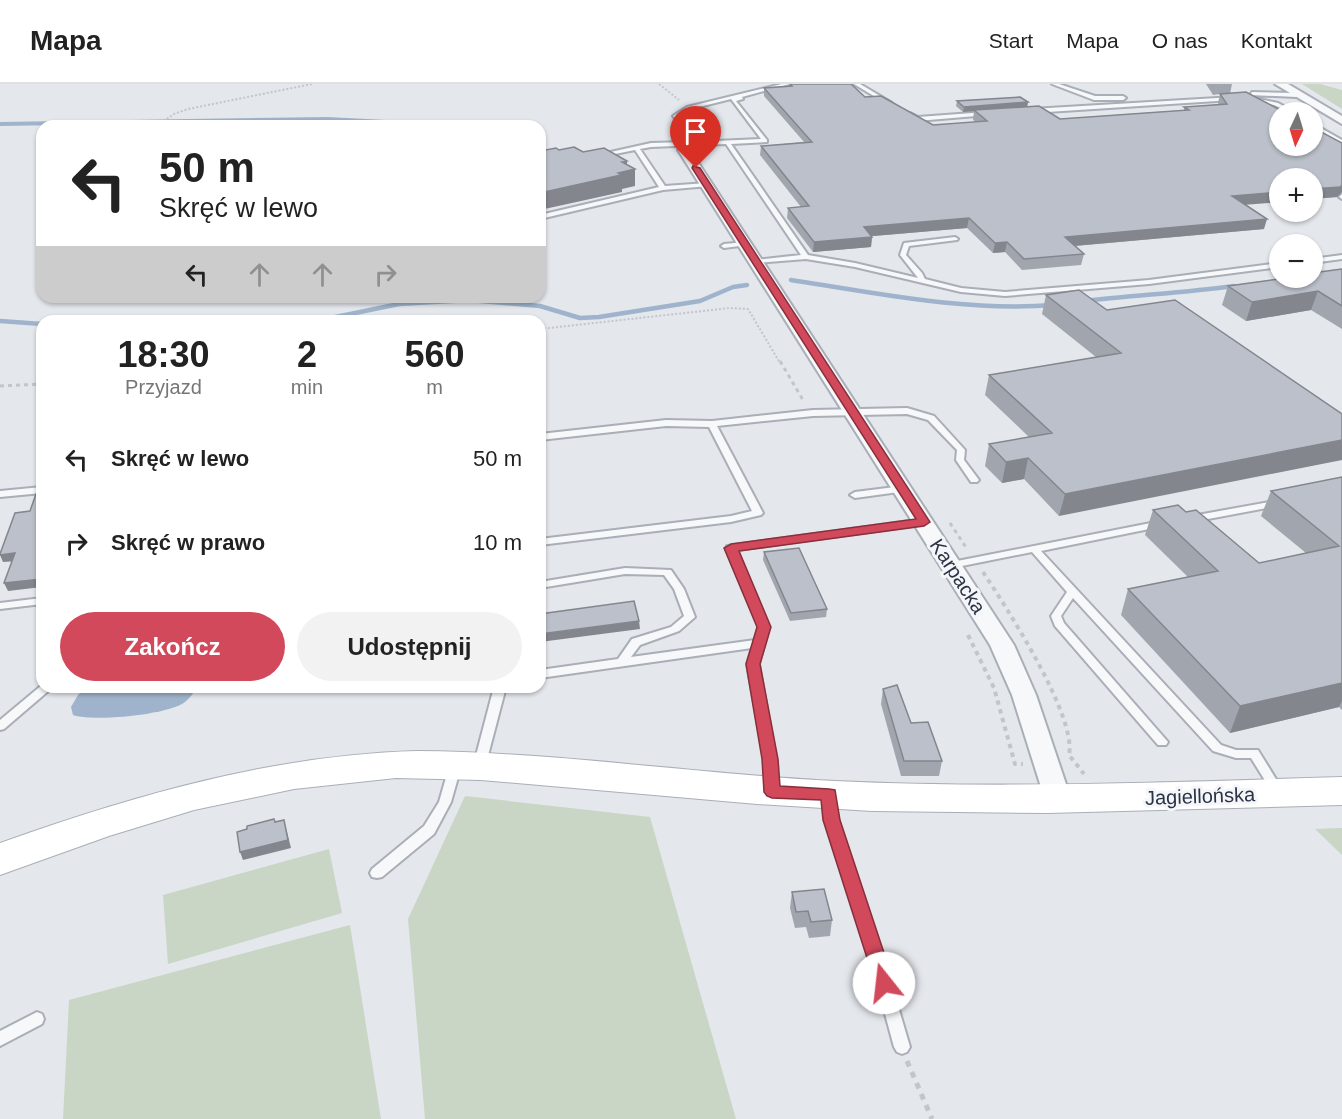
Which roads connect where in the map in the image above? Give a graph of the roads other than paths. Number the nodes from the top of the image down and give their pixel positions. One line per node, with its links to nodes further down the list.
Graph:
1 (788, 84): 16 (lane, Karpacka)
2 (856, 84): 8 (lane)
3 (1054, 84): 9 (lane)
4 (1280, 84): 6 (street)
5 (795, 86): 15 (lane)
6 (1296, 94): 7 (lane); 12 (street)
7 (1269, 102)
8 (897, 108)
9 (1021, 112)
10 (907, 113): 11 (lane)
11 (998, 113)
12 (1342, 121)
13 (1323, 131): 14 (lane)
14 (1342, 142)
15 (728, 143): 16 (lane); 25 (lane)
16 (687, 144): 17 (lane); 19 (street, Karpacka)
17 (638, 148): 18 (lane); 20 (lane)
18 (591, 156)
19 (707, 185): 20 (lane); 23 (street, Karpacka)
20 (663, 188): 21 (lane)
21 (546, 216)
22 (955, 239): 30 (lane)
23 (745, 244): 24 (lane); 28 (street, Karpacka)
24 (724, 246)
25 (806, 257): 28 (lane); 30 (lane)
26 (1342, 257): 27 (lane)
27 (1323, 260)
28 (756, 261): 31 (street, Karpacka)
29 (1269, 266): 30 (lane)
30 (922, 281)
31 (852, 411): 32 (lane); 34 (lane); 35 (street, Karpacka)
32 (712, 424): 33 (lane); 43 (lane)
33 (546, 435)
34 (974, 480)
35 (903, 489): 38 (lane); 41 (street, Karpacka)
36 (36, 491): 37 (lane)
37 (0, 494)
38 (855, 495)
39 (1286, 502): 40 (lane)
40 (1185, 520)
41 (924, 522): 45 (street, Karpacka); 50 (lane)
42 (1174, 522): 44 (lane)
43 (546, 541)
44 (1034, 549): 45 (lane); 47 (lane)
45 (952, 565): 62 (street, Karpacka)
46 (546, 584): 51 (lane)
47 (1073, 591): 56 (lane); 60 (lane)
48 (36, 603): 49 (lane)
49 (0, 606)
50 (760, 643): 51 (lane); 59 (lane)
51 (622, 662): 52 (lane)
52 (546, 673)
53 (40, 693): 55 (lane)
54 (498, 693): 57 (lane)
55 (0, 726)
56 (1162, 742)
57 (467, 767): 59 (street, Jagiellońska); 63 (street, Jagiellońska); 64 (lane)
58 (1342, 791): 60 (street, Jagiellońska)
59 (772, 792): 61 (street, Jagiellońska)
60 (1279, 793): 62 (street, Jagiellońska)
61 (829, 795): 62 (street, Jagiellońska); 67 (lane)
62 (1057, 799)
63 (0, 859)
64 (377, 873)
65 (37, 1019): 66 (lane)
66 (0, 1039)
67 (902, 1047)

